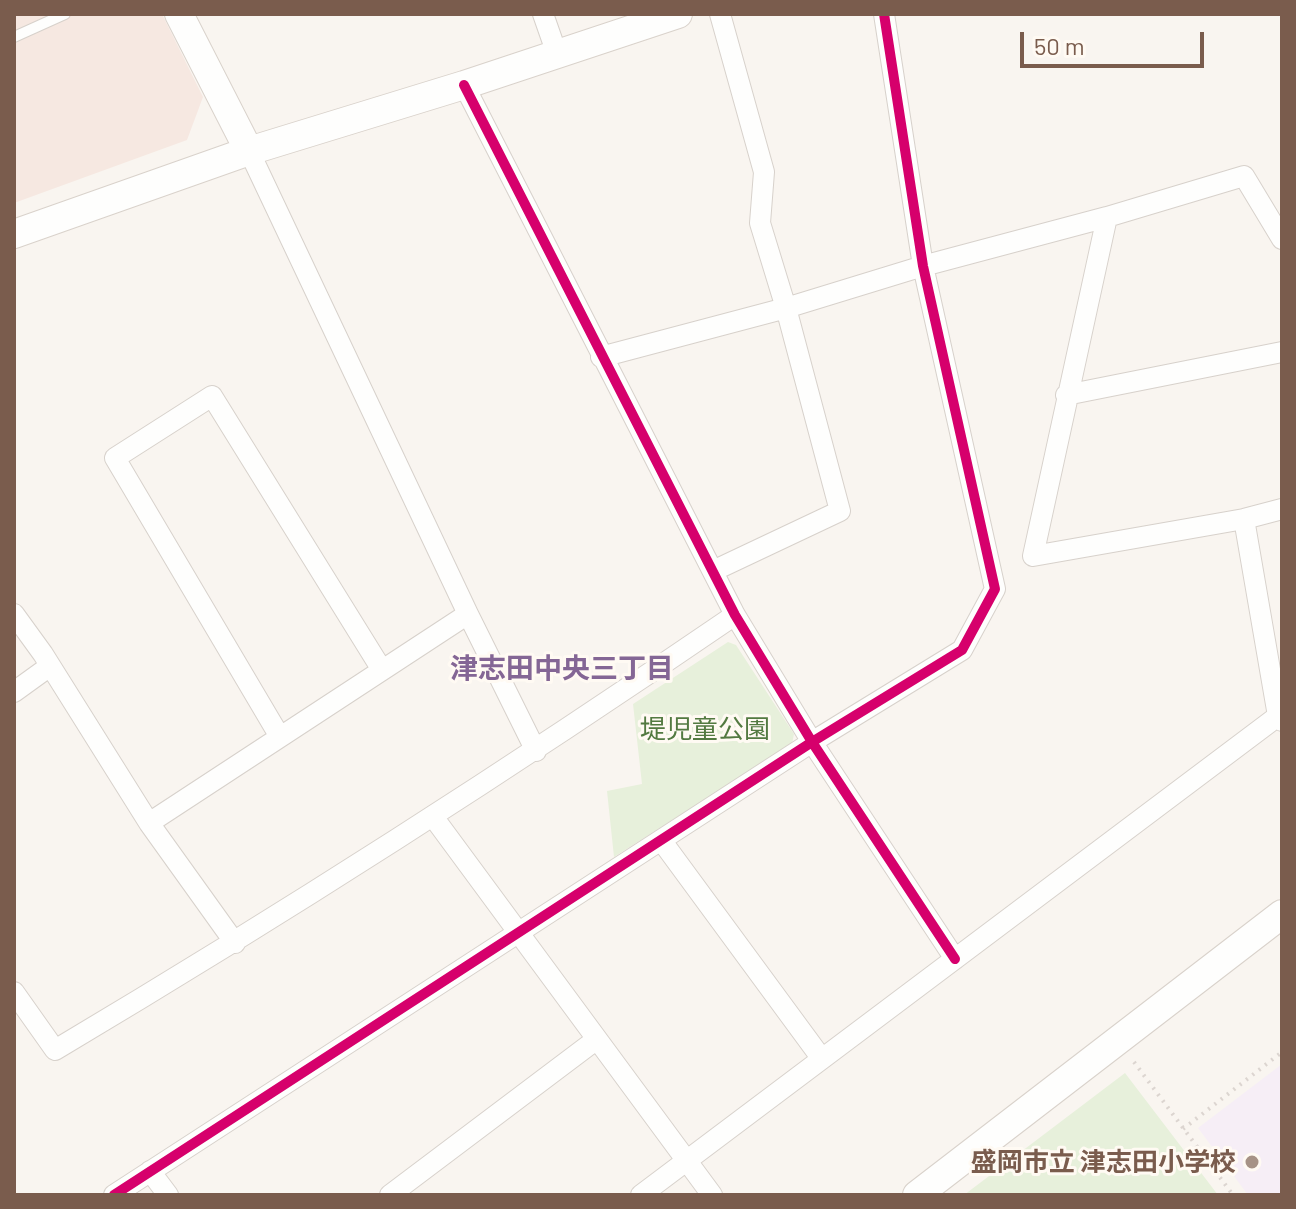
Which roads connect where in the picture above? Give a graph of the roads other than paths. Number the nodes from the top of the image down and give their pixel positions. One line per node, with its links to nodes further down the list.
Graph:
1 (65, 14): 7 (lane)
2 (179, 14): 10 (street)
3 (543, 14): 8 (street)
4 (678, 14): 8 (street)
5 (720, 14): 15 (street)
6 (884, 14): 14 (street)
7 (14, 37)
8 (557, 54): 9 (street)
9 (464, 85): 10 (street); 17 (street)
10 (249, 151): 12 (street); 23 (street)
11 (1107, 217): 13 (street); 14 (street); 18 (street)
12 (14, 234)
13 (1282, 239)
14 (923, 266): 15 (street); 30 (street)
15 (786, 308): 17 (street); 21 (street)
16 (1282, 352): 18 (street)
17 (601, 357): 21 (street)
18 (1066, 395): 20 (street)
19 (1282, 509): 20 (street)
20 (1244, 519): 28 (street)
21 (713, 571): 24 (street)
22 (14, 614): 25 (street)
23 (468, 614): 26 (street); 31 (street)
24 (735, 615): 30 (street); 31 (street)
25 (50, 666): 27 (street); 33 (street)
26 (382, 670): 29 (street); 29 (street)
27 (14, 692)
28 (1280, 718): 38 (street)
29 (280, 737): 33 (street)
30 (812, 742): 34 (street); 38 (street)
31 (536, 751): 32 (street)
32 (434, 818): 36 (street); 37 (street)
33 (149, 823): 37 (street)
34 (661, 840): 36 (street); 41 (street)
35 (1282, 914): 49 (street)
36 (518, 932): 40 (street); 43 (street)
37 (235, 943): 39 (street)
38 (955, 959): 41 (street)
39 (14, 992)
40 (597, 1039): 42 (street); 46 (street)
41 (822, 1059): 42 (street)
42 (686, 1161): 47 (street); 48 (street)
43 (150, 1171): 44 (street); 45 (street)
44 (114, 1195)
45 (168, 1195)
46 (390, 1195)
47 (641, 1195)
48 (712, 1195)
49 (917, 1195)

